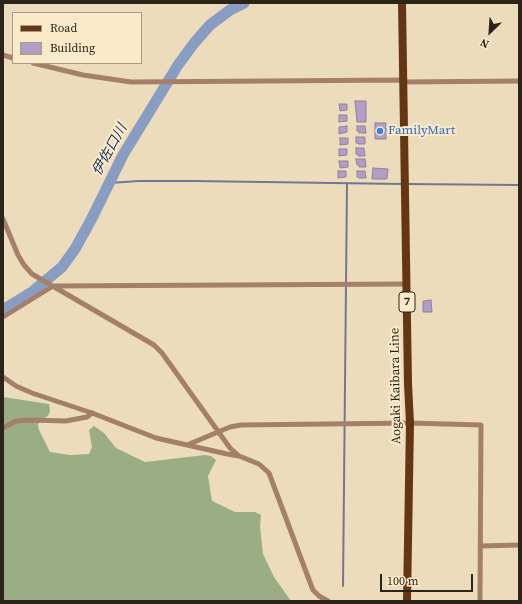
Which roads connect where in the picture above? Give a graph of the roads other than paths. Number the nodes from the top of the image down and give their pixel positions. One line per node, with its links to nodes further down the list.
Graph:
1 (402, 3): 3 (main road, Aogaki Kaibara Line / 7)
2 (37, 64): 3 (street)
3 (403, 81): 4 (street); 6 (main road, Aogaki Kaibara Line / 7)
4 (519, 81)
5 (3, 219): 7 (street)
6 (406, 284): 7 (street); 11 (main road, Aogaki Kaibara Line / 7)
7 (53, 286): 8 (street); 13 (street)
8 (3, 318)
9 (3, 377): 10 (street)
10 (92, 413): 12 (street); 14 (street)
11 (410, 423): 13 (street); 17 (street); 19 (main road, Aogaki Kaibara Line / 7)
12 (3, 428)
13 (218, 432): 14 (street); 15 (street)
14 (187, 445): 15 (street)
15 (239, 456): 18 (street)
16 (519, 545): 17 (street)
17 (481, 546): 20 (street)
18 (328, 601)
19 (407, 601)
20 (480, 601)

